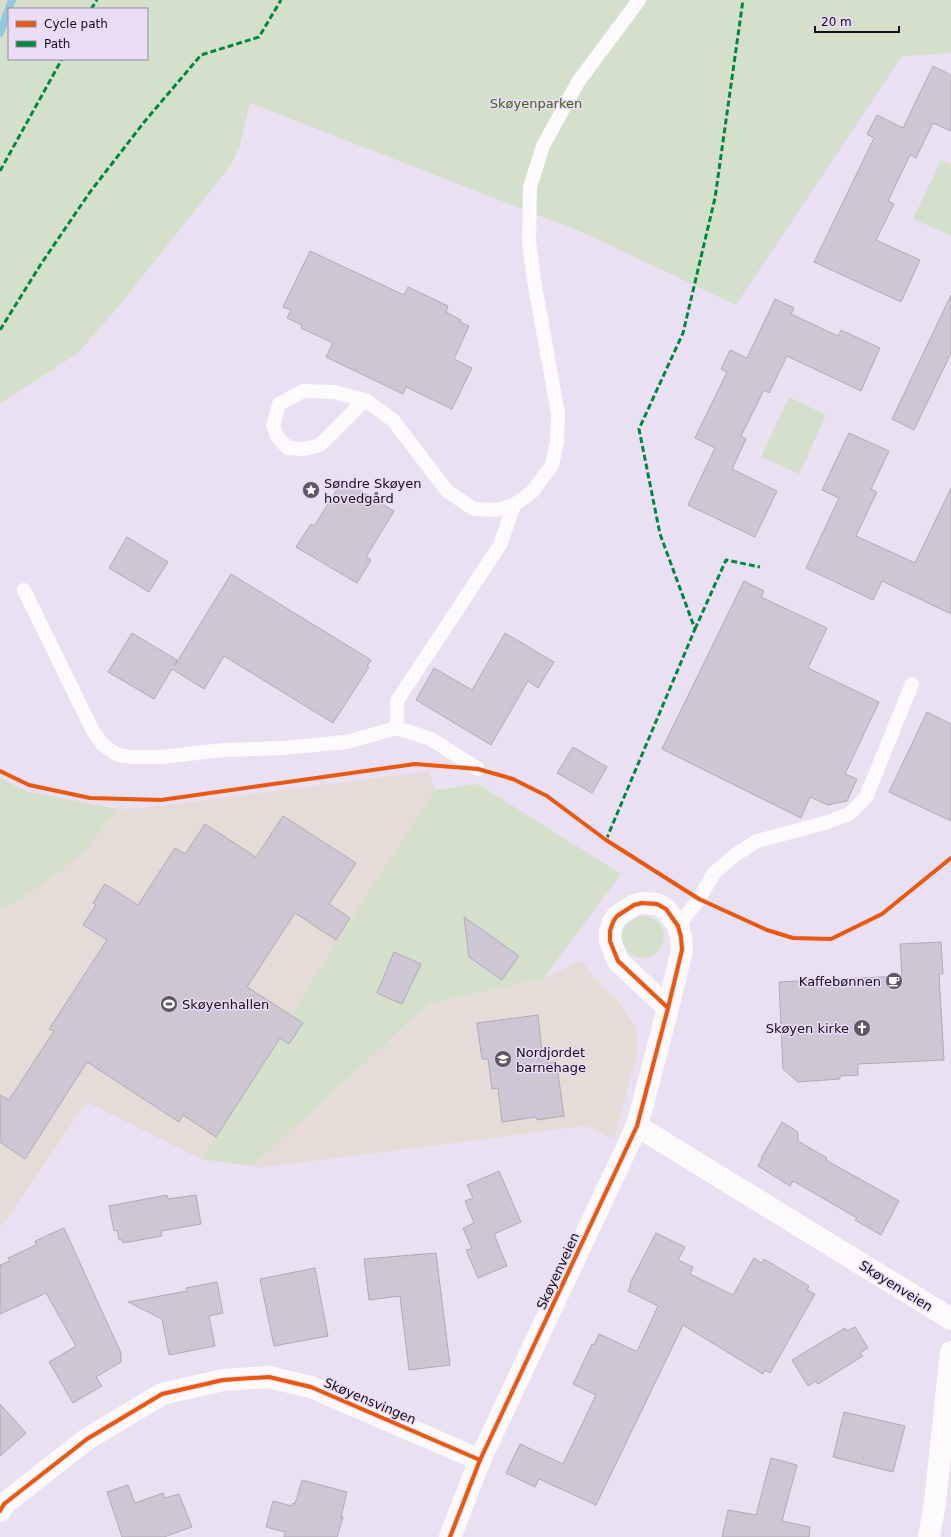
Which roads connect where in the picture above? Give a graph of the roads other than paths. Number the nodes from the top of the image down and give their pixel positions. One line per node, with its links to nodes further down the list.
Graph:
1 (639, 0): 3 (lane)
2 (366, 400): 2 (lane); 3 (lane)
3 (514, 505): 6 (lane)
4 (24, 590): 6 (lane)
5 (912, 684): 8 (lane)
6 (397, 728): 7 (lane)
7 (478, 769)
8 (678, 926): 9 (street, Skøyenveien); 9 (street, Skøyenveien)
9 (668, 1008): 10 (street, Skøyenveien)
10 (637, 1126): 11 (street, Skøyenveien); 13 (street, Skøyenveien)
11 (951, 1319)
12 (951, 1352): 16 (street)
13 (480, 1460): 14 (street, Skøyensvingen); 15 (street, Skøyenveien)
14 (0, 1511)
15 (450, 1537)
16 (929, 1537)

